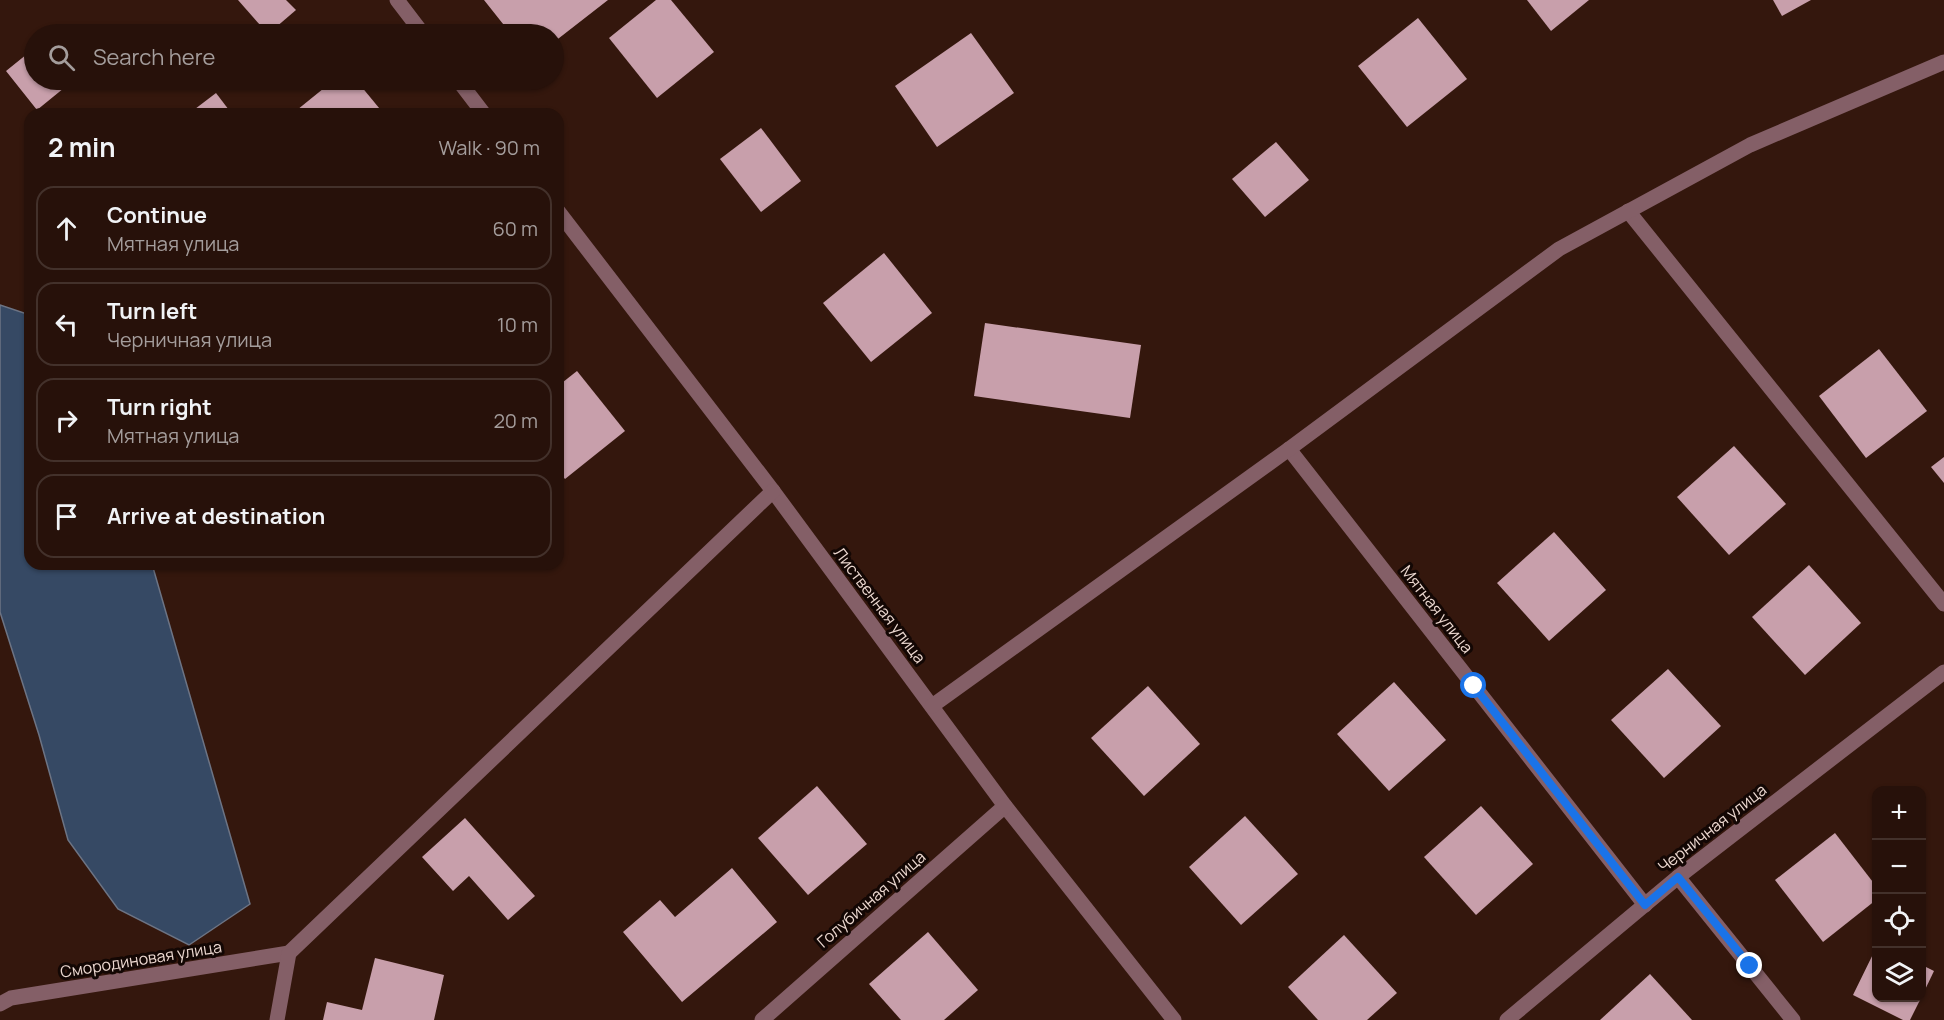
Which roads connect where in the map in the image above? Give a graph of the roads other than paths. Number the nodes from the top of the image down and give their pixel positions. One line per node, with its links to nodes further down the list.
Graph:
1 (397, 0): 2 (street)
2 (415, 24)
3 (1944, 63): 6 (street)
4 (466, 90): 5 (street)
5 (479, 108)
6 (1628, 211): 8 (street); 10 (street)
7 (564, 219): 9 (street, Лиственная улица)
8 (1289, 449): 12 (street); 15 (street, Мятная улица)
9 (773, 491): 12 (street, Лиственная улица); 16 (street)
10 (1944, 604)
11 (1944, 672): 14 (street, Черничная улица)
12 (932, 706): 13 (street, Лиственная улица)
13 (1005, 806): 19 (street, Голубичная улица); 20 (street, Лиственная улица)
14 (1678, 877): 15 (street, Черничная улица); 22 (street)
15 (1645, 905): 21 (street, Черничная улица)
16 (290, 953): 17 (street, Смородиновая улица); 18 (street)
17 (0, 1004)
18 (277, 1020)
19 (762, 1020)
20 (1174, 1020)
21 (1507, 1020)
22 (1793, 1020)

